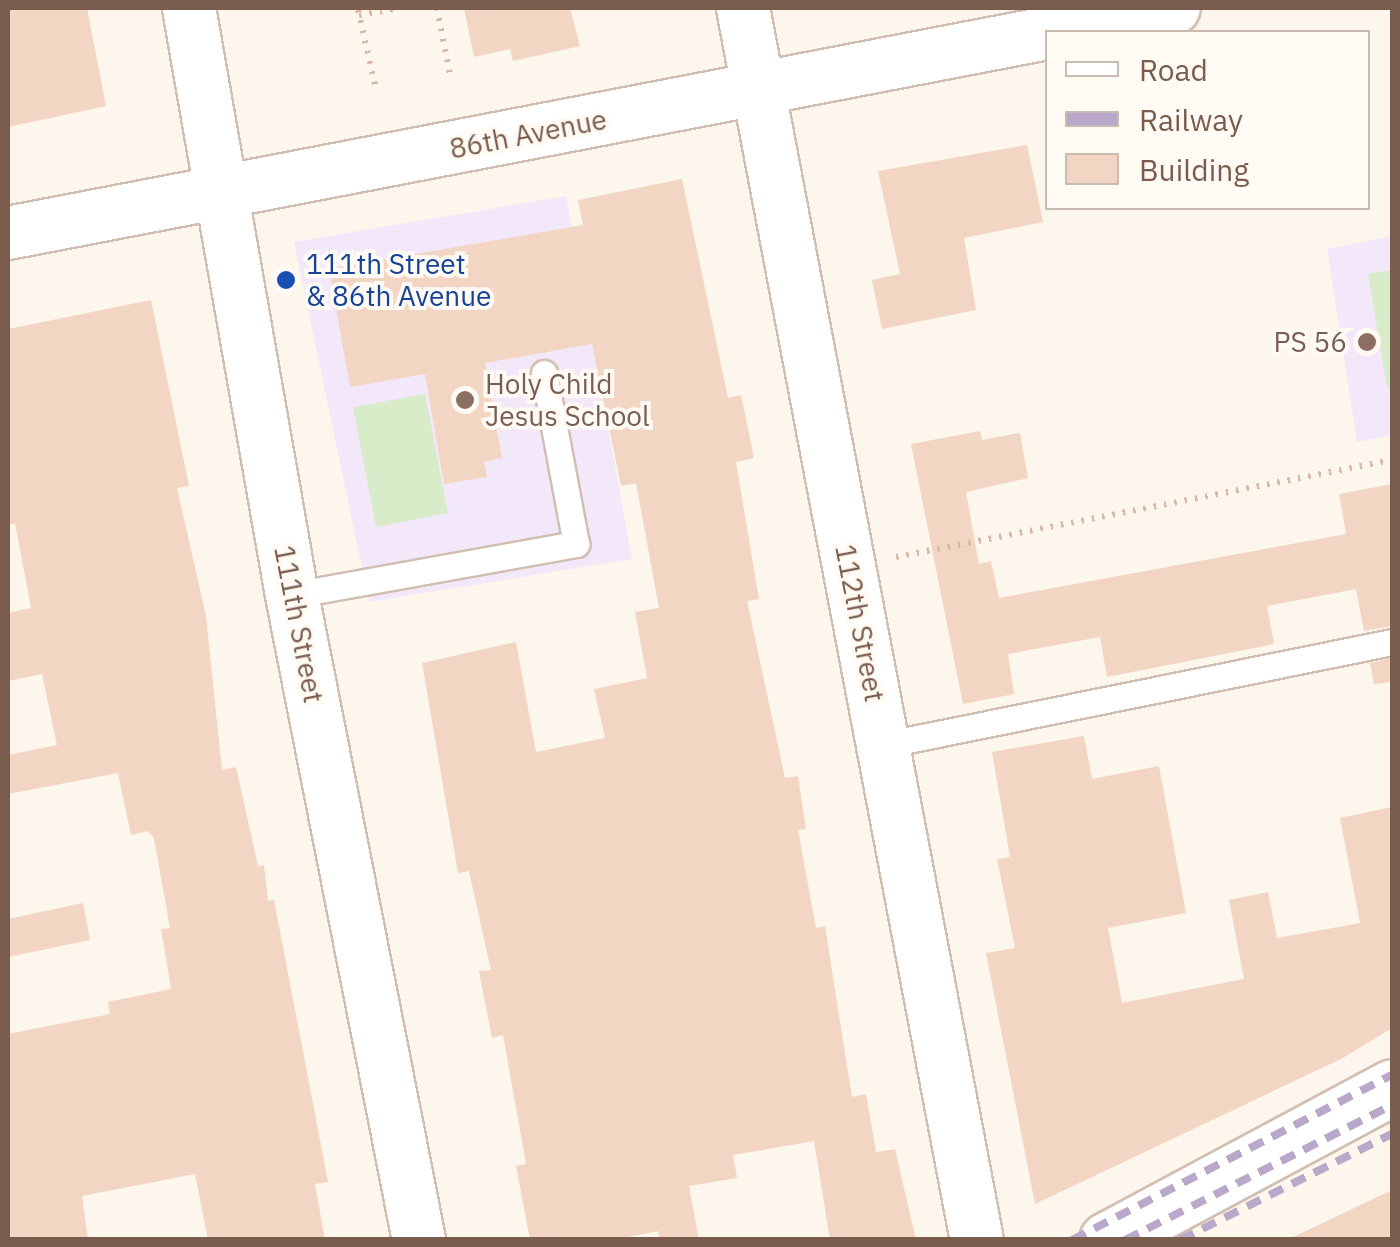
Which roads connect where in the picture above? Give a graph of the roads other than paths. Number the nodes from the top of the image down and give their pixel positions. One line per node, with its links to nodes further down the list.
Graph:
1 (189, 8): 7 (street, 111th Street)
2 (743, 8): 6 (street, 112th Street)
3 (1174, 8): 4 (street, 86th Avenue)
4 (1063, 30)
5 (1045, 34): 6 (street, 86th Avenue)
6 (758, 90): 7 (street, 86th Avenue); 12 (street, 112th Street)
7 (226, 190): 8 (street, 86th Avenue); 10 (street, 111th Street)
8 (8, 233)
9 (544, 373): 10 (lane)
10 (292, 596): 14 (street, 111th Street)
11 (1392, 642): 12 (lane)
12 (883, 745): 15 (street, 112th Street)
13 (1392, 1087): 16 (main road)
14 (419, 1240)
15 (977, 1240)
16 (1108, 1240)

